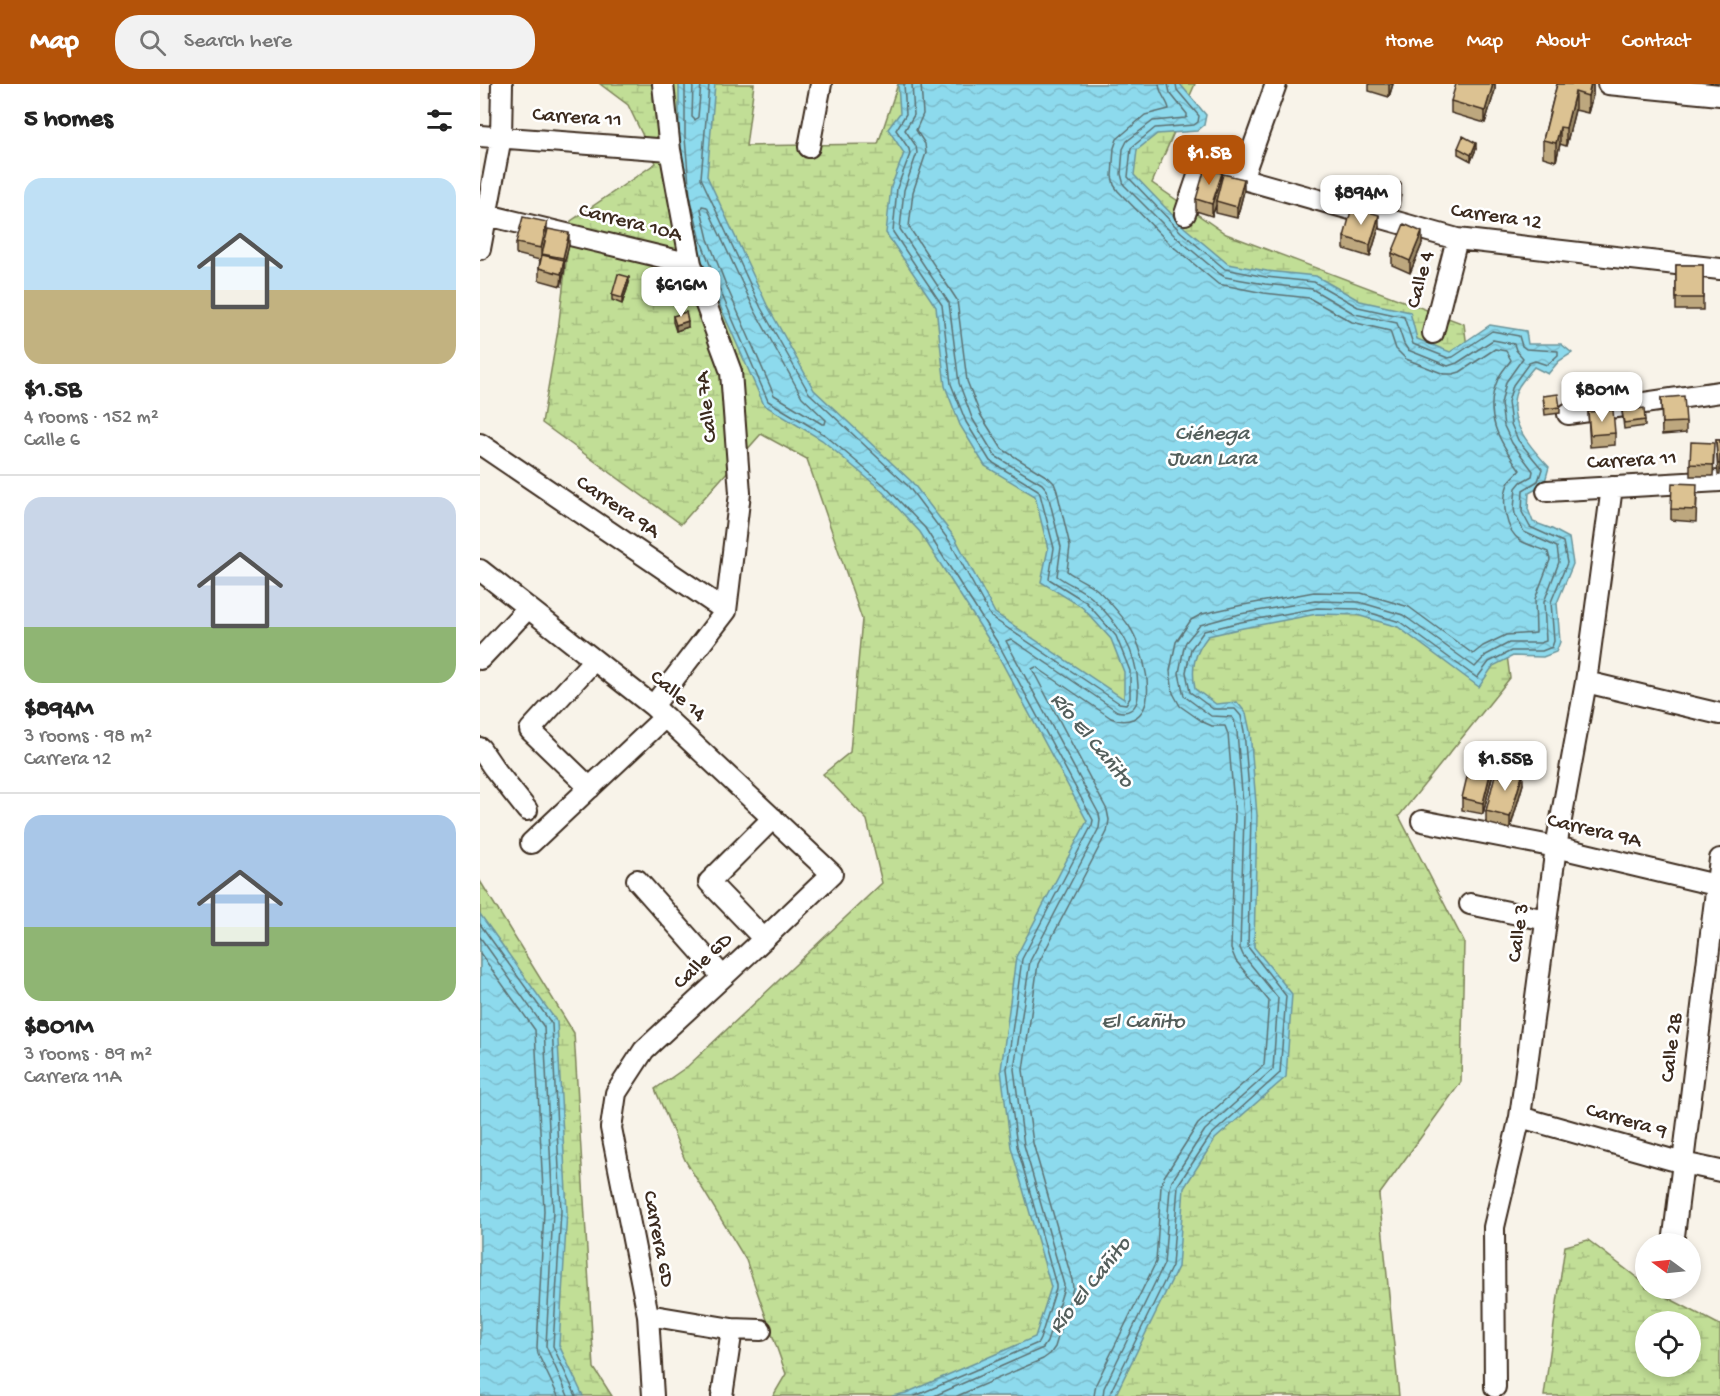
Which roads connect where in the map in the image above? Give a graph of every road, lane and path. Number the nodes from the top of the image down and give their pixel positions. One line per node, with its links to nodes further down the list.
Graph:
1 (502, 84): 8 (street)
2 (663, 84): 10 (street, Calle 7A)
3 (821, 84): 9 (street)
4 (1276, 84): 11 (street)
5 (1608, 84): 6 (street)
6 (1720, 94)
7 (480, 136): 8 (street, Carrera 11)
8 (501, 137): 10 (street, Carrera 11); 13 (street)
9 (809, 147)
10 (670, 150): 16 (street, Calle 7A)
11 (1242, 179): 12 (street, Carrera 12); 14 (street, Carrera 12)
12 (1185, 213)
13 (487, 215): 15 (street); 16 (street, Carrera 10A)
14 (1457, 240): 17 (street, Carrera 12); 18 (street, Calle 4)
15 (480, 249)
16 (691, 264): 27 (street, Calle 7A)
17 (1720, 269)
18 (1433, 333)
19 (1720, 392): 20 (street)
20 (1568, 414)
21 (480, 444): 27 (street, Carrera 9A)
22 (1720, 481): 23 (street, Carrera 11)
23 (1612, 487): 24 (street, Carrera 11); 30 (street, Calle 3)
24 (1547, 491)
25 (480, 570): 26 (street, Calle 14)
26 (528, 608): 28 (street); 29 (street, Calle 14)
27 (726, 611): 31 (street)
28 (480, 658)
29 (594, 660): 31 (street, Calle 14); 34 (street)
30 (1586, 682): 32 (street); 39 (street, Calle 3)
31 (659, 712): 34 (street); 36 (street, Calle 14)
32 (1720, 714)
33 (480, 748): 35 (street)
34 (590, 788): 38 (street)
35 (526, 810)
36 (773, 818): 41 (street, Calle 14); 46 (street)
37 (1422, 821): 39 (street, Carrera 9A)
38 (531, 843)
39 (1556, 847): 43 (street, Carrera 9A); 45 (street, Calle 3)
40 (1720, 859): 43 (street, Calle 2B)
41 (832, 874): 46 (street, Calle 6D)
42 (637, 880): 47 (street)
43 (1718, 886): 50 (street, Calle 2B)
44 (1470, 904): 45 (street)
45 (1546, 920): 49 (street, Calle 3)
46 (764, 939): 47 (street, Calle 6D)
47 (723, 977): 48 (street, Calle 6D)
48 (616, 1092): 53 (street, Carrera 6D)
49 (1520, 1117): 50 (street, Carrera 9); 56 (street, Calle 3)
50 (1683, 1162): 51 (street, Carrera 9); 52 (street, Calle 2B)
51 (1720, 1171)
52 (1674, 1233)
53 (648, 1315): 54 (street); 57 (street, Carrera 6D)
54 (732, 1329): 55 (street); 58 (street)
55 (761, 1330)
56 (1495, 1387)
57 (652, 1396)
58 (722, 1396)

